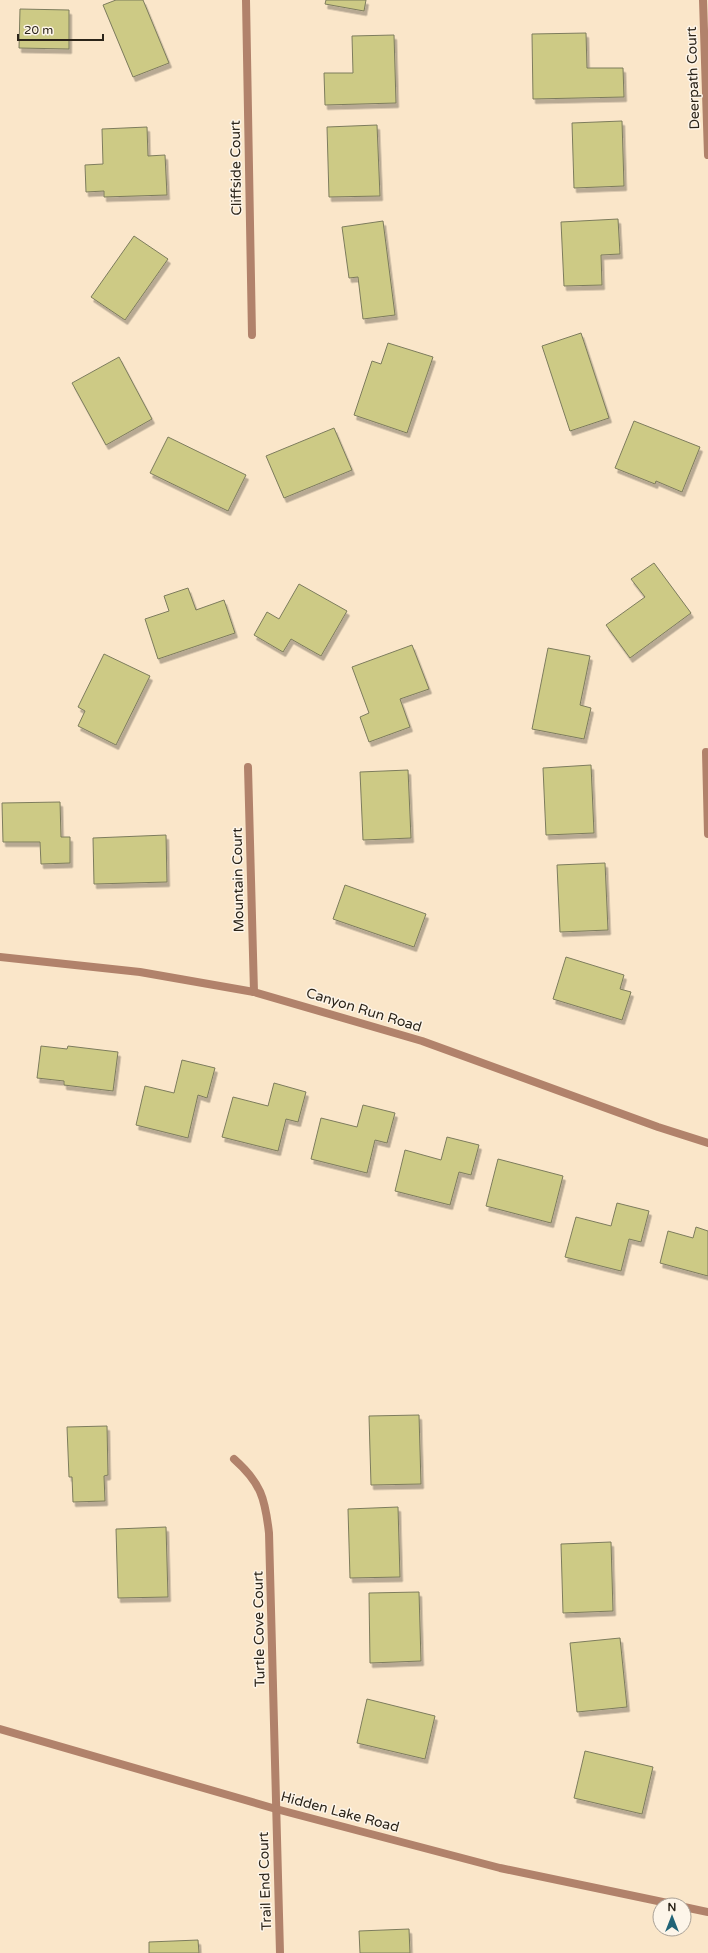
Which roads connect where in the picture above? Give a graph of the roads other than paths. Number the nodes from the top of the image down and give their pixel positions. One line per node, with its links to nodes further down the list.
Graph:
1 (246, 0): 4 (street, Cliffside Court)
2 (703, 0): 3 (street, Deerpath Court)
3 (708, 155)
4 (252, 335)
5 (706, 752): 7 (street)
6 (248, 767): 9 (street, Mountain Court)
7 (708, 834)
8 (0, 957): 9 (street, Canyon Run Road)
9 (254, 992): 10 (street, Canyon Run Road)
10 (708, 1143)
11 (234, 1459): 13 (street, Turtle Cove Court)
12 (0, 1729): 13 (street, Hidden Lake Road)
13 (276, 1809): 14 (street, Hidden Lake Road); 17 (street, Trail End Court)
14 (652, 1900)
15 (692, 1908): 16 (street)
16 (708, 1912)
17 (280, 1953)

